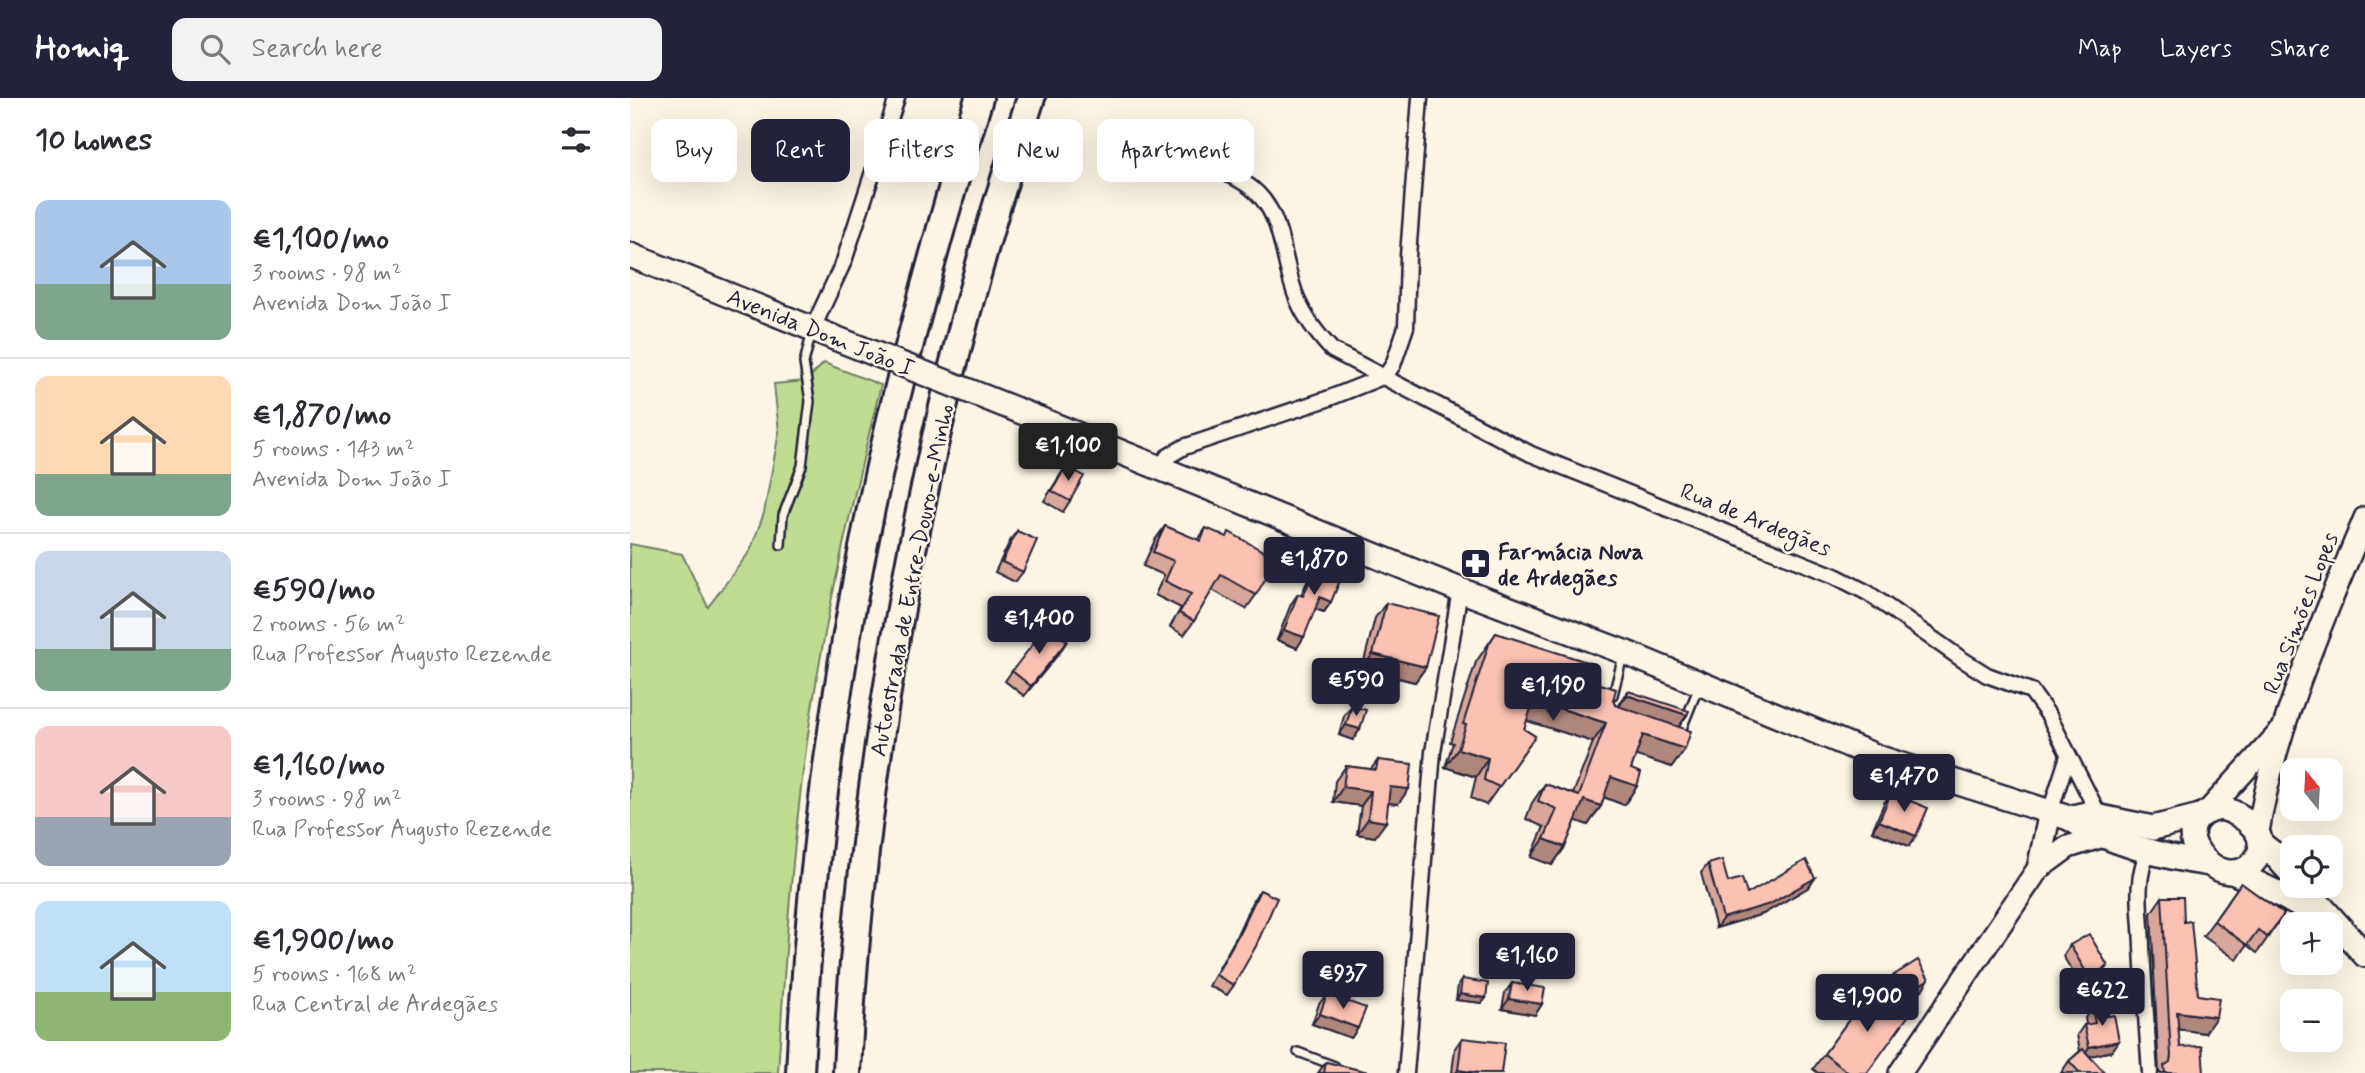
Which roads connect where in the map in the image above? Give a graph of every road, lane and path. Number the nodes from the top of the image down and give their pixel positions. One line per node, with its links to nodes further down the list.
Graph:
1 (897, 98): 7 (street)
2 (979, 98): 35 (highway, Autoestrada de Entre-Douro-e-Minho)
3 (1031, 98): 36 (highway, Autoestrada de Entre-Douro-e-Minho)
4 (1420, 98): 8 (street)
5 (1246, 182): 8 (street, Rua de Ardegães)
6 (630, 255): 7 (main road, Avenida Dom João I)
7 (812, 330): 9 (main road, Avenida Dom João I, bridge); 11 (lane)
8 (1385, 376): 9 (street); 18 (street, Rua de Ardegães)
9 (1161, 467): 12 (main road, Avenida Dom João I)
10 (2365, 518): 16 (street, Rua Simões Lopes)
11 (781, 545)
12 (1460, 590): 13 (main road, Avenida Dom João I); 37 (street)
13 (1624, 652): 14 (main road, Avenida Dom João I); 15 (lane)
14 (1700, 684): 17 (lane); 20 (main road, Avenida Dom João I)
15 (1610, 706)
16 (2285, 726): 19 (street, Rua Simões Lopes); 22 (street, Rua Simões Lopes)
17 (1677, 743)
18 (2068, 756): 20 (street); 21 (street, Rua de Ardegães)
19 (2204, 813): 21 (main road, Avenida Dom João I); 22 (main road); 25 (main road)
20 (2059, 815): 21 (main road, Avenida Dom João I); 26 (street)
21 (2102, 826): 23 (main road, Avenida Dom João I); 26 (street)
22 (2259, 838): 24 (main road); 27 (main road)
23 (2148, 850): 25 (main road, Avenida Dom João I); 39 (street)
24 (2280, 861)
25 (2210, 864): 27 (main road)
26 (2038, 869): 38 (street)
27 (2233, 872): 29 (main road)
28 (2314, 898): 30 (main road)
29 (2311, 912)
30 (2326, 912)
31 (2343, 931): 32 (main road)
32 (2365, 955)
33 (1298, 1052): 34 (lane)
34 (1344, 1069)
35 (800, 1073)
36 (847, 1073)
37 (1406, 1073)
38 (1900, 1073)
39 (2150, 1073)

